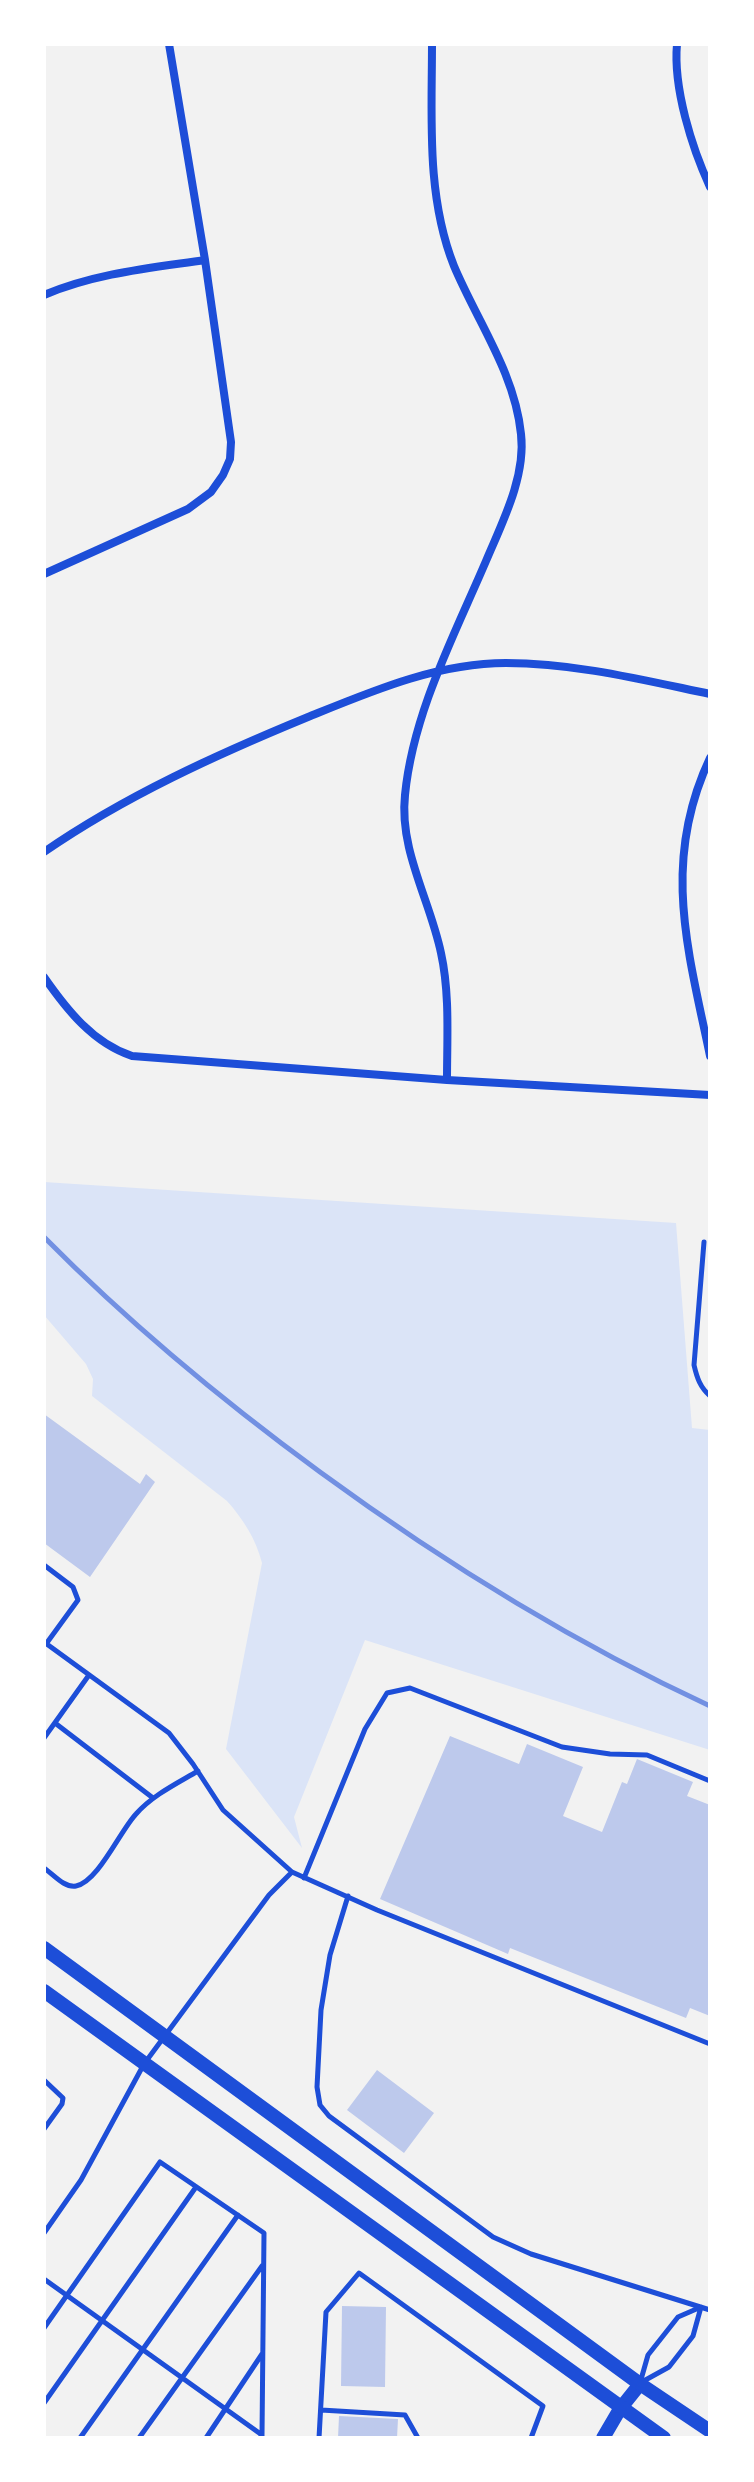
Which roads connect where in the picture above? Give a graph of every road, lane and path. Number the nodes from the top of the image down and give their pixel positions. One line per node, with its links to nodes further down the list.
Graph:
1 (169, 44): 5 (street)
2 (432, 44): 8 (street)
3 (677, 44): 4 (street)
4 (710, 187)
5 (205, 260): 6 (street); 7 (street)
6 (44, 295)
7 (44, 574)
8 (440, 670): 9 (street); 11 (street); 14 (street)
9 (710, 694)
10 (710, 758): 13 (street)
11 (44, 852)
12 (44, 977): 14 (street)
13 (710, 1056)
14 (447, 1080): 15 (street)
15 (710, 1095)
16 (704, 1242): 17 (lane)
17 (710, 1396)
18 (44, 1565): 19 (lane)
19 (45, 1643): 20 (lane)
20 (89, 1675): 21 (lane); 23 (lane)
21 (55, 1723): 22 (lane); 25 (lane)
22 (44, 1738)
23 (198, 1771): 25 (lane); 27 (lane)
24 (710, 1781): 28 (lane)
25 (153, 1798): 26 (lane)
26 (44, 1868)
27 (292, 1872): 28 (lane); 32 (lane)
28 (304, 1878): 29 (lane)
29 (348, 1896): 33 (lane); 43 (lane)
30 (44, 1948): 32 (main road)
31 (44, 1991): 34 (main road)
32 (165, 2037): 34 (lane); 50 (main road)
33 (710, 2044)
34 (144, 2064): 39 (lane); 52 (main road)
35 (44, 2081): 36 (lane)
36 (44, 2129)
37 (196, 2187): 38 (lane); 42 (lane); 45 (lane)
38 (238, 2215): 40 (lane); 47 (lane)
39 (44, 2233)
40 (263, 2264): 48 (lane); 49 (lane)
41 (44, 2279): 42 (lane)
42 (67, 2296): 45 (lane); 46 (lane)
43 (701, 2307): 44 (lane); 50 (lane); 50 (lane)
44 (710, 2310)
45 (103, 2321): 47 (lane); 51 (lane)
46 (44, 2328)
47 (143, 2350): 49 (lane); 57 (lane)
48 (263, 2353): 53 (lane); 56 (lane)
49 (182, 2378): 53 (lane); 58 (lane)
50 (640, 2384): 52 (main road); 55 (main road)
51 (44, 2403)
52 (620, 2409): 63 (main road); 64 (main road)
53 (227, 2410): 56 (lane); 59 (lane)
54 (321, 2410): 60 (lane); 61 (lane); 62 (lane)
55 (710, 2431)
56 (261, 2437)
57 (80, 2438)
58 (139, 2438)
59 (206, 2438)
60 (319, 2438)
61 (418, 2438)
62 (531, 2438)
63 (603, 2438)
64 (664, 2438)

